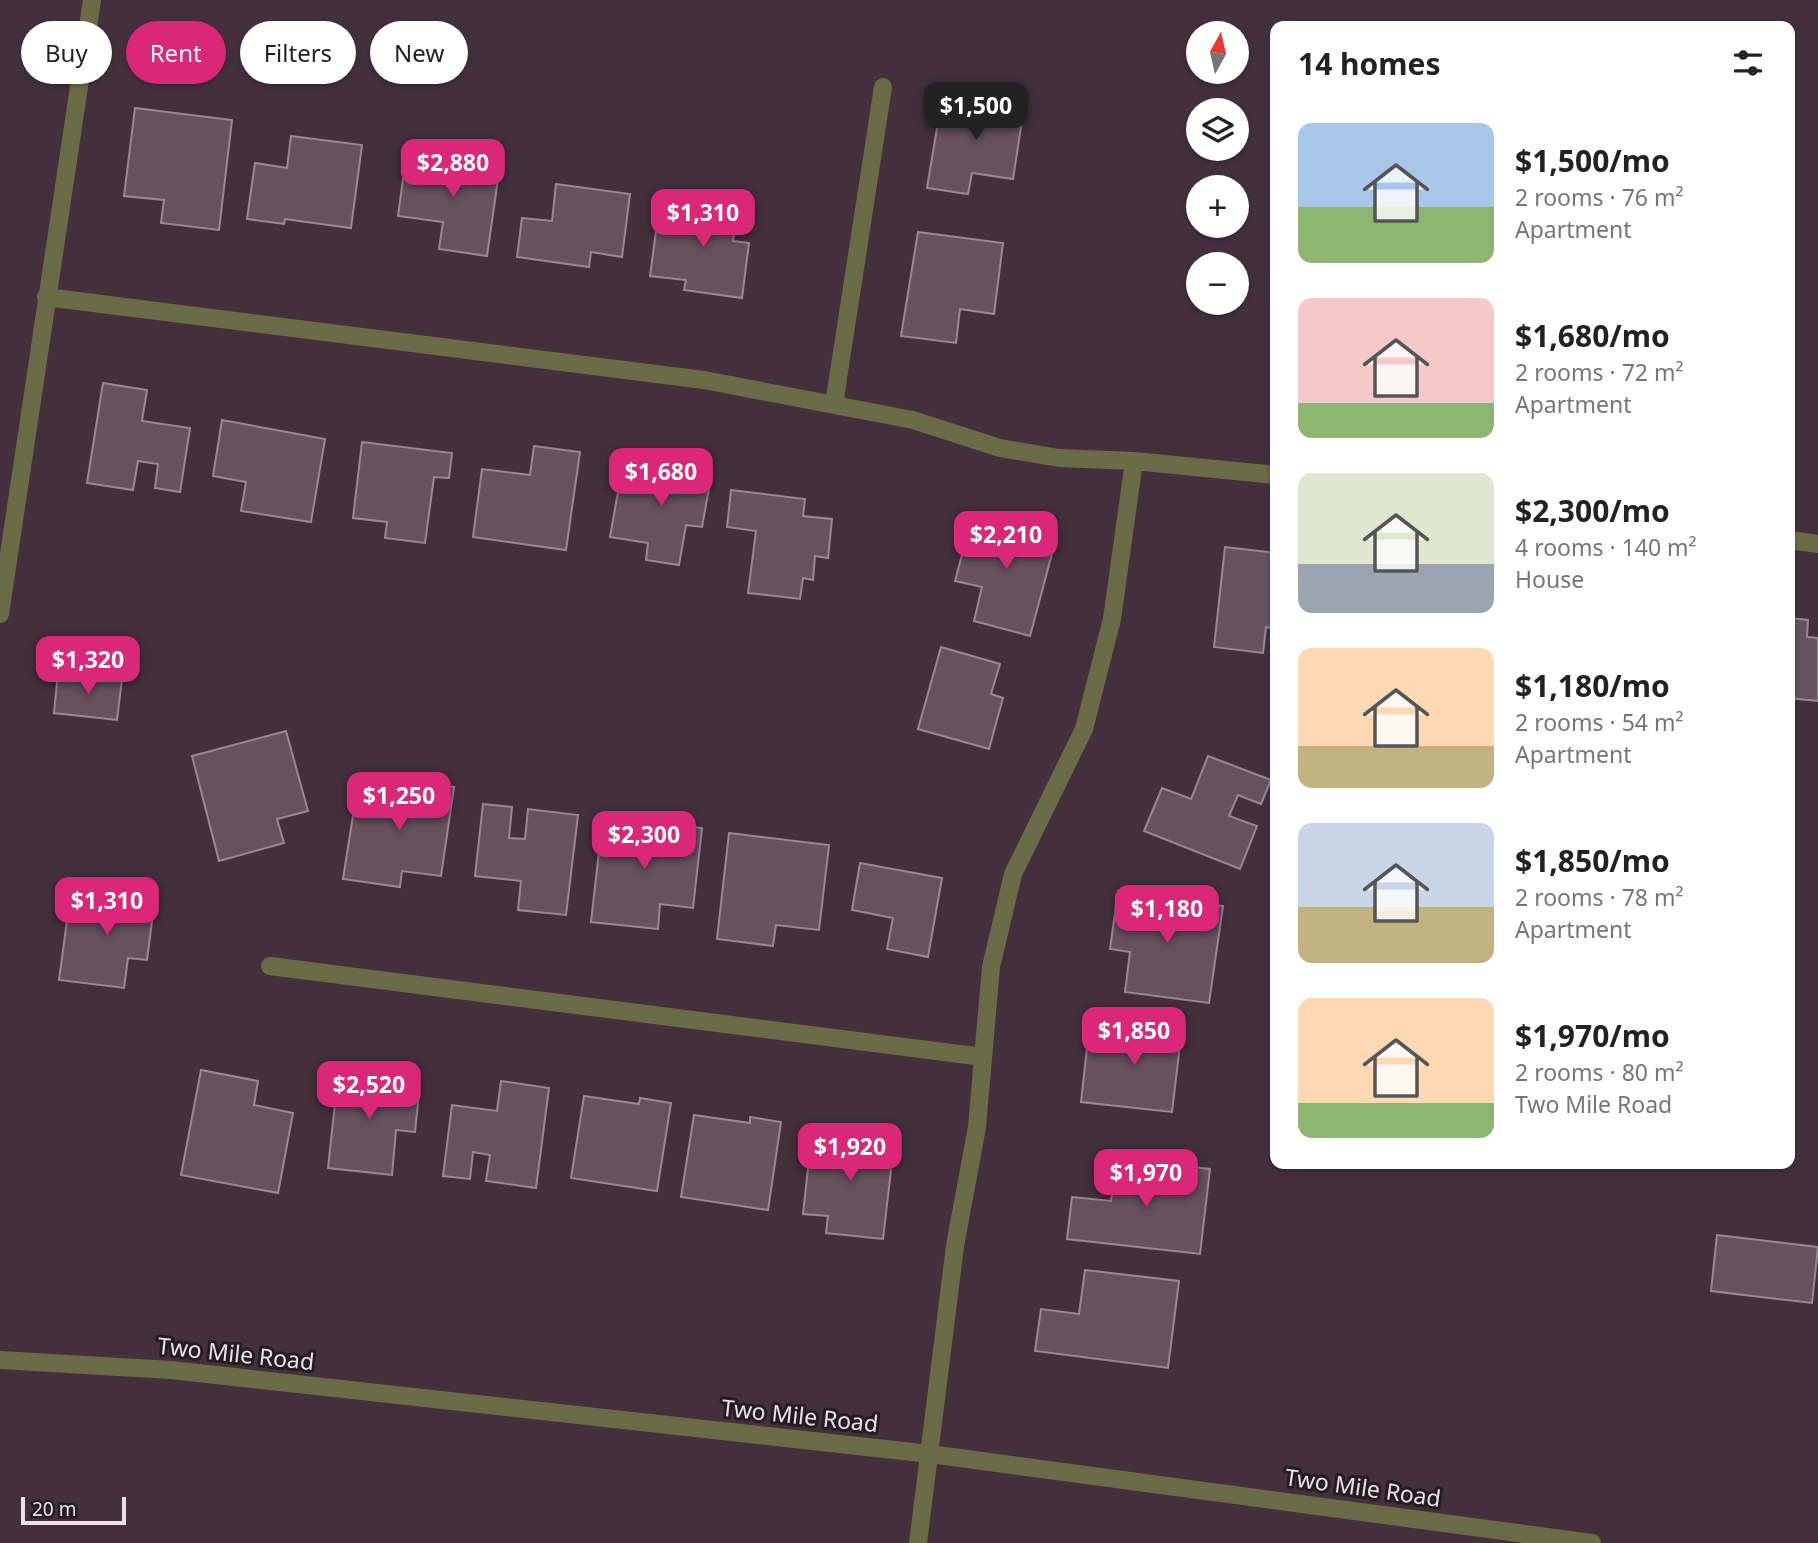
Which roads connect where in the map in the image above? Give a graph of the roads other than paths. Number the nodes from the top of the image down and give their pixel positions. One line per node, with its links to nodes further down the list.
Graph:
1 (92, 0): 3 (street)
2 (883, 87): 4 (street)
3 (46, 297): 4 (street); 9 (street)
4 (834, 404): 5 (street)
5 (1134, 461): 6 (street); 11 (street)
6 (1270, 474)
7 (1795, 541): 8 (street)
8 (1818, 544)
9 (0, 614)
10 (270, 967): 11 (street)
11 (983, 1057): 13 (street)
12 (0, 1360): 13 (street, Two Mile Road)
13 (930, 1454): 14 (street, Two Mile Road); 15 (street)
14 (1462, 1524): 16 (street); 17 (street, Two Mile Road)
15 (918, 1543)
16 (1459, 1543)
17 (1592, 1543)

